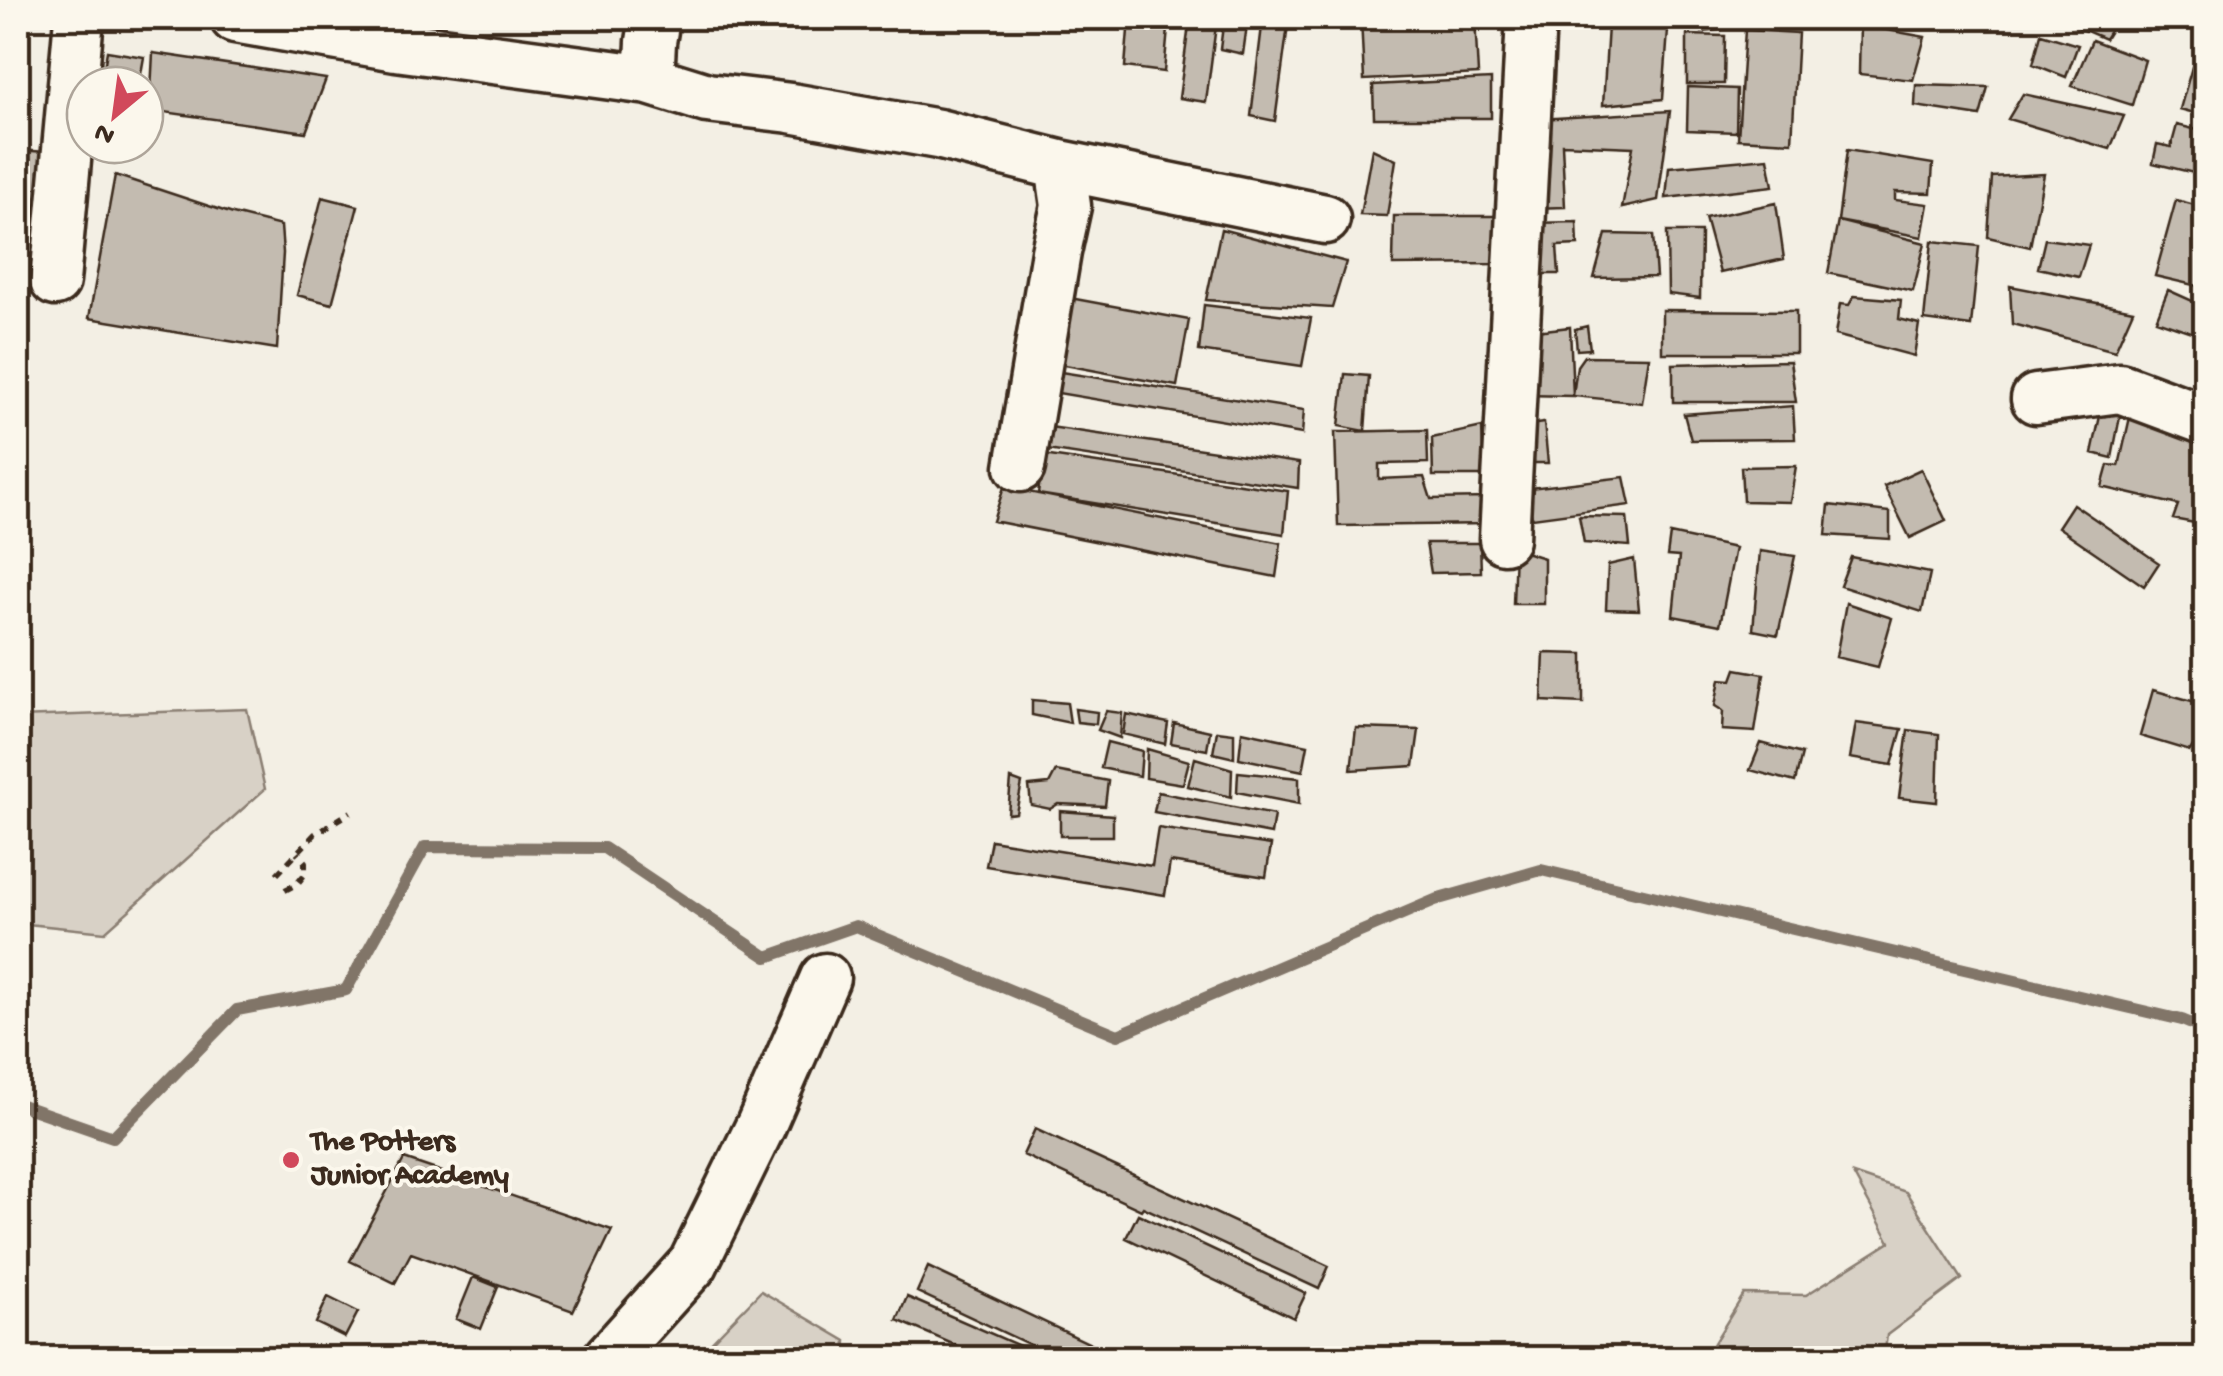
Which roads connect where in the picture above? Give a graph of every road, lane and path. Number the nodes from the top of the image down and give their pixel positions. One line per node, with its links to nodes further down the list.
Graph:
1 (79, 18): 8 (street)
2 (235, 18): 5 (street)
3 (656, 18): 5 (street)
4 (1530, 18): 12 (street)
5 (648, 80): 6 (street)
6 (1060, 165): 7 (street); 11 (street)
7 (1325, 219)
8 (55, 282)
9 (2036, 399): 10 (street)
10 (2206, 420)
11 (1020, 467)
12 (1504, 538)
13 (351, 812): 14 (path)
14 (297, 852): 15 (path); 16 (path)
15 (277, 874)
16 (285, 890)
17 (825, 978): 18 (street)
18 (608, 1358)

